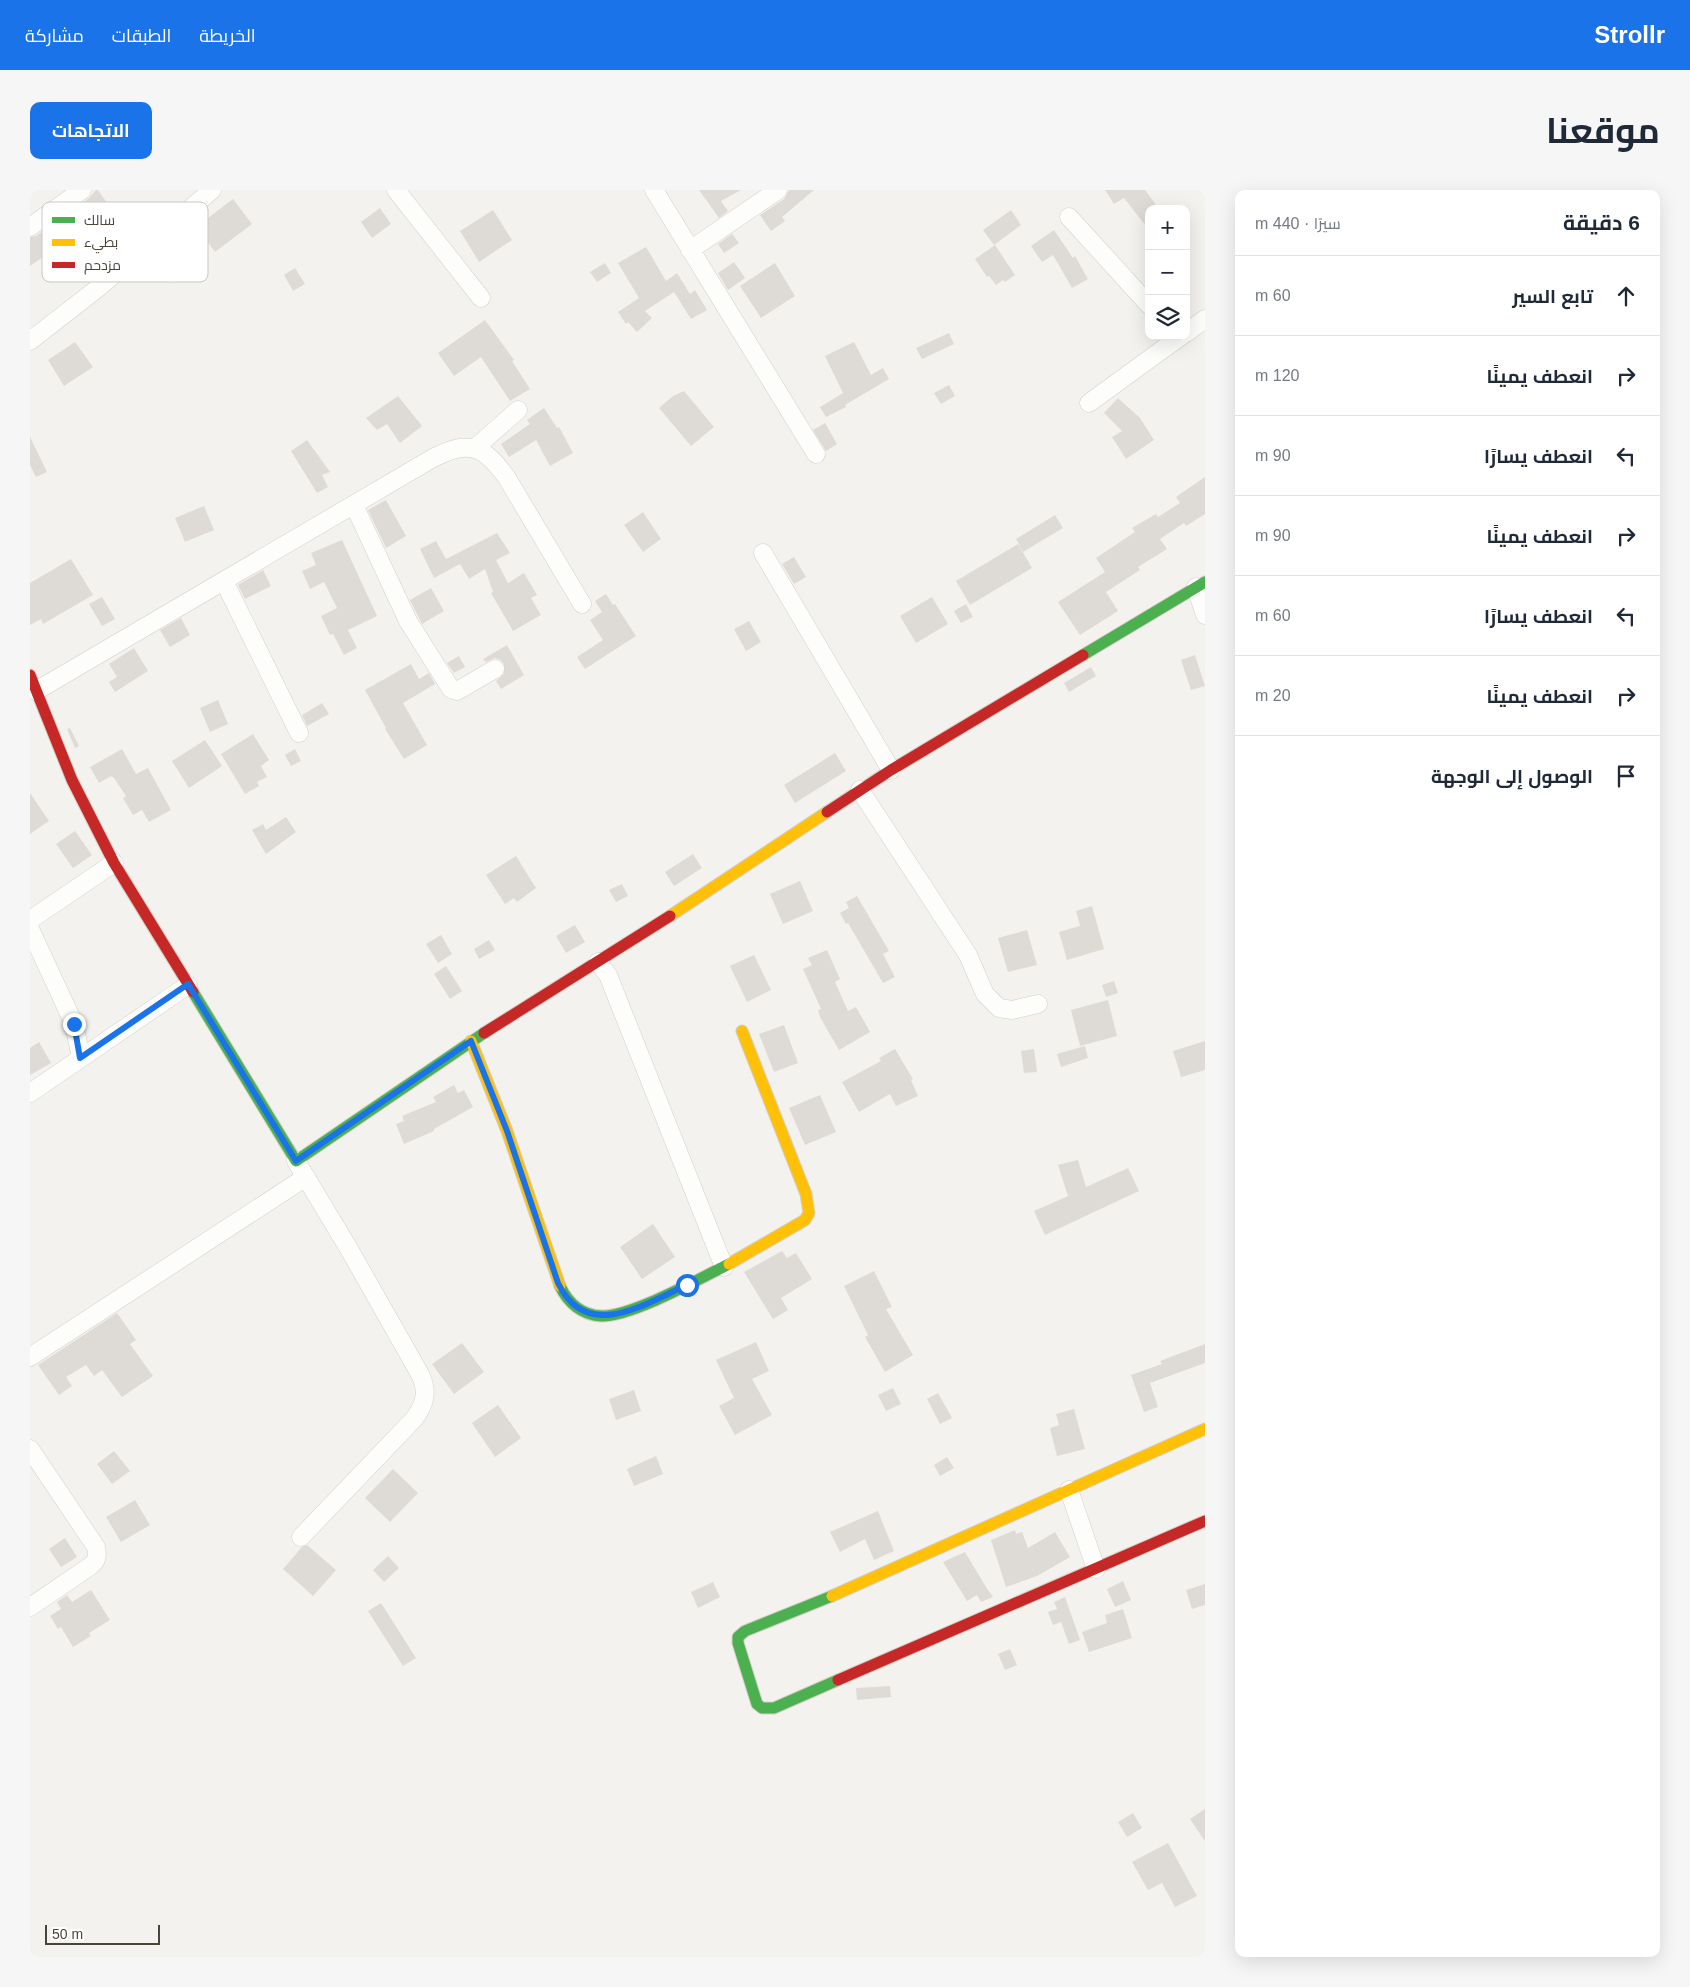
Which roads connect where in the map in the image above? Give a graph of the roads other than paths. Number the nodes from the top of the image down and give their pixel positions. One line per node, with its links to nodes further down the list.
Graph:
1 (82, 190): 6 (street)
2 (212, 190): 7 (street)
3 (396, 190): 13 (street)
4 (654, 190): 11 (street)
5 (778, 190): 11 (street)
6 (65, 202)
7 (198, 202)
8 (1069, 217): 14 (street)
9 (42, 218): 10 (street)
10 (30, 227)
11 (690, 250): 22 (street)
12 (105, 282): 18 (street)
13 (481, 298)
14 (1145, 301)
15 (1205, 319): 16 (street)
16 (1190, 330)
17 (1176, 340): 19 (street)
18 (30, 341)
19 (1089, 403)
20 (518, 410): 21 (street)
21 (474, 448): 23 (street); 27 (street)
22 (816, 454)
23 (354, 505): 25 (street); 29 (street)
24 (763, 553): 32 (street)
25 (224, 581): 30 (street); 31 (street)
26 (1201, 584): 28 (street); 32 (street)
27 (582, 604)
28 (1205, 614)
29 (496, 669)
30 (33, 683): 34 (street)
31 (299, 732)
32 (891, 770): 33 (street)
33 (860, 790): 37 (street); 39 (street)
34 (114, 863): 35 (street); 38 (street)
35 (30, 920)
36 (30, 929): 42 (street)
37 (598, 962): 41 (street); 46 (street)
38 (188, 984): 42 (street); 44 (street)
39 (1038, 1004)
40 (742, 1031): 46 (street)
41 (471, 1041): 44 (street); 46 (street)
42 (80, 1058): 43 (street)
43 (30, 1093)
44 (296, 1161): 45 (street)
45 (306, 1177): 47 (street); 52 (street)
46 (724, 1267)
47 (30, 1357)
48 (1205, 1429): 50 (street)
49 (30, 1449): 54 (street)
50 (1070, 1490): 53 (street); 53 (street)
51 (1205, 1521): 53 (street)
52 (301, 1537)
53 (1096, 1569)
54 (30, 1607)

